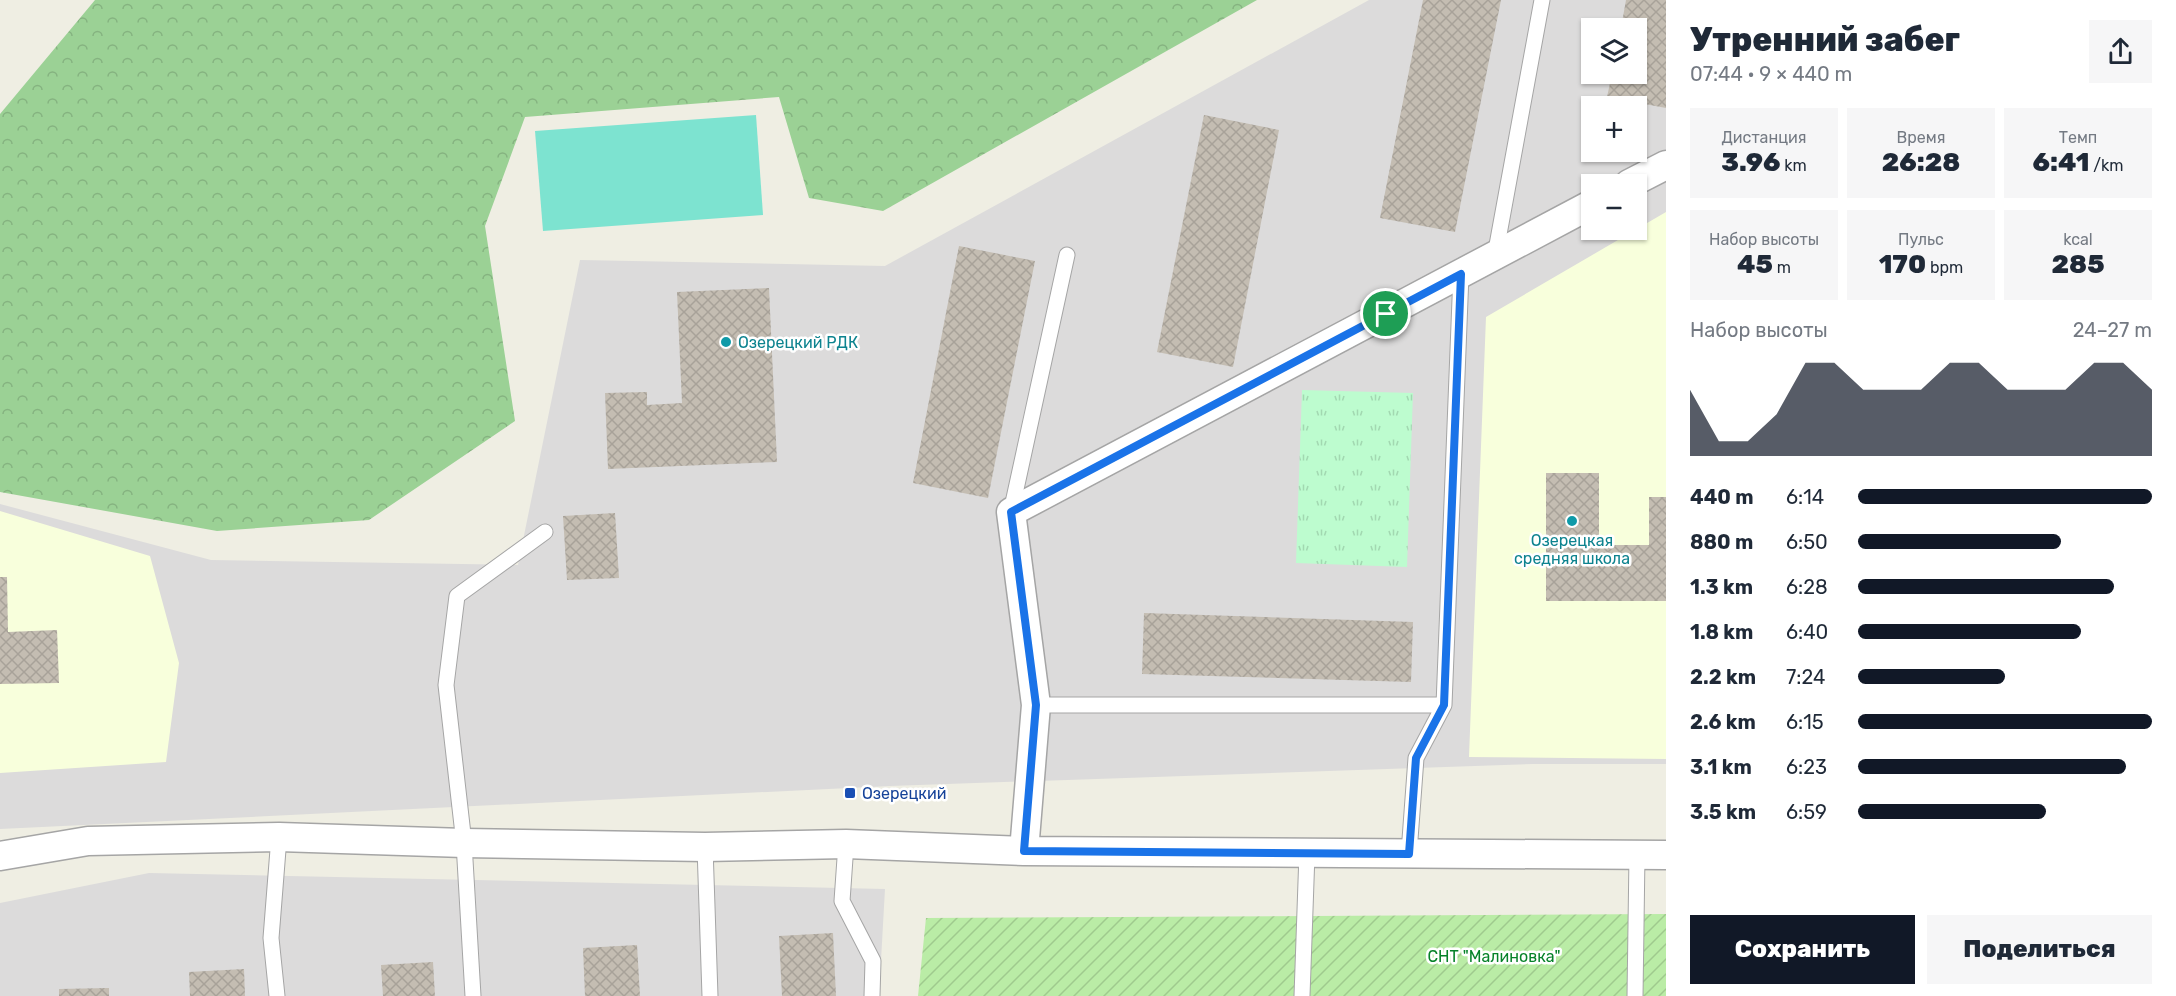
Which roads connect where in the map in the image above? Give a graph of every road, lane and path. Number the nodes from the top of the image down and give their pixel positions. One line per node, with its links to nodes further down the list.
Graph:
1 (1542, 0): 6 (lane)
2 (1666, 165): 3 (street)
3 (1647, 175)
4 (1581, 210): 6 (street)
5 (1067, 255): 8 (lane)
6 (1495, 256): 7 (street)
7 (1461, 274): 8 (street); 11 (lane)
8 (1011, 512): 10 (street)
9 (545, 532): 13 (lane)
10 (1036, 705): 11 (lane); 16 (street)
11 (1444, 705): 18 (lane)
12 (279, 837): 13 (street); 21 (street); 22 (lane)
13 (464, 843): 15 (street); 23 (lane)
14 (846, 844): 15 (street); 16 (street); 25 (lane)
15 (705, 847): 24 (lane)
16 (1024, 851): 17 (street)
17 (1307, 853): 18 (street); 26 (lane)
18 (1409, 854): 19 (street)
19 (1637, 855): 20 (street); 27 (lane)
20 (1666, 855)
21 (0, 856)
22 (277, 996)
23 (472, 996)
24 (710, 996)
25 (872, 996)
26 (1302, 996)
27 (1635, 996)

